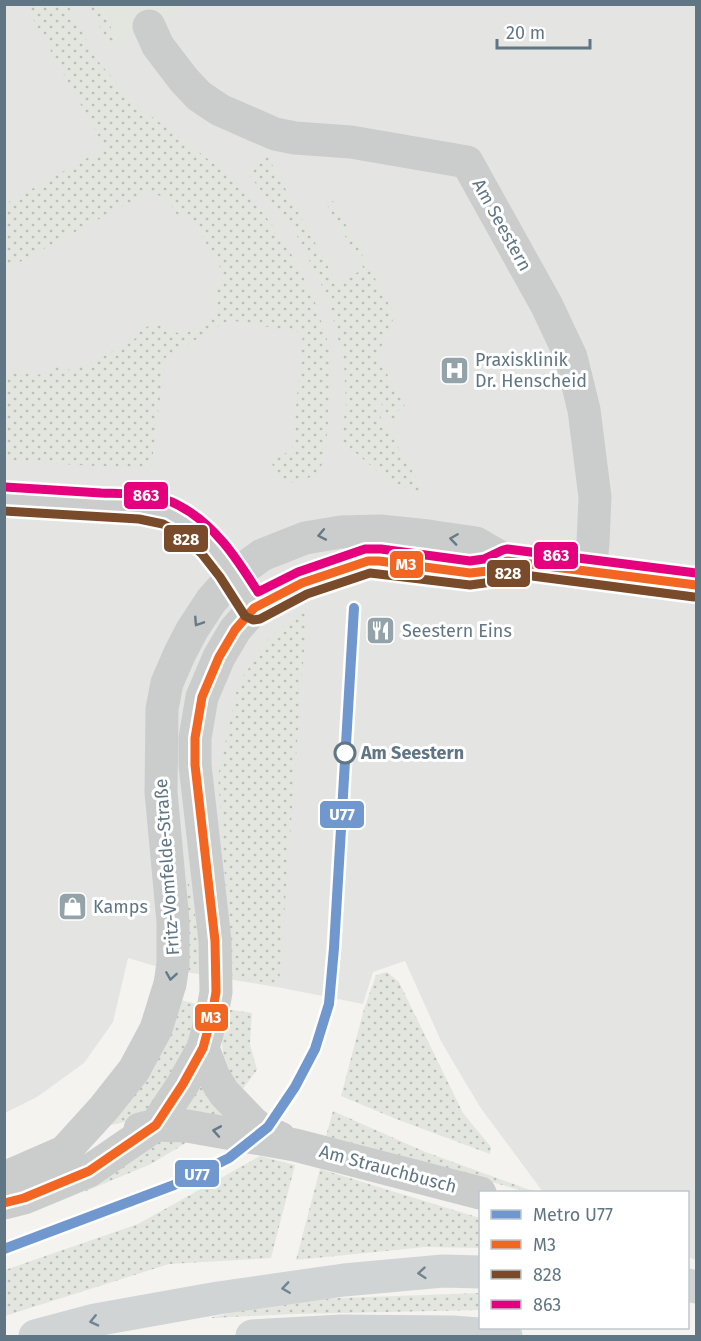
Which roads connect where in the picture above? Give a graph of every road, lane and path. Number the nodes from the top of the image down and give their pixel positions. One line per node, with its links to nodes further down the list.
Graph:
1 (149, 27): 4 (street, Am Seestern)
2 (4, 499): 5 (street)
3 (507, 561): 4 (street); 5 (street, one-way to 5); 7 (street)
4 (590, 572): 6 (street)
5 (233, 576): 7 (street); 11 (street, Fritz-Vomfelde-Straße, one-way to 11)
6 (696, 585)
7 (254, 608): 8 (street, Fritz-Vomfelde-Straße)
8 (203, 1048): 9 (street, Fritz-Vomfelde-Straße); 10 (street, Am Strauchbusch)
9 (156, 1125): 10 (street, Am Strauchbusch, one-way to 9); 11 (street, Am Strauchbusch); 14 (street, Fritz-Vomfelde-Straße)
10 (295, 1144): 13 (street, Am Strauchbusch)
11 (64, 1152): 12 (street, Fritz-Vomfelde-Straße)
12 (4, 1178)
13 (479, 1193)
14 (4, 1203)
15 (479, 1272): 16 (highway, one-way to 16)
16 (35, 1336)
17 (252, 1336): 18 (highway)
18 (506, 1336)

